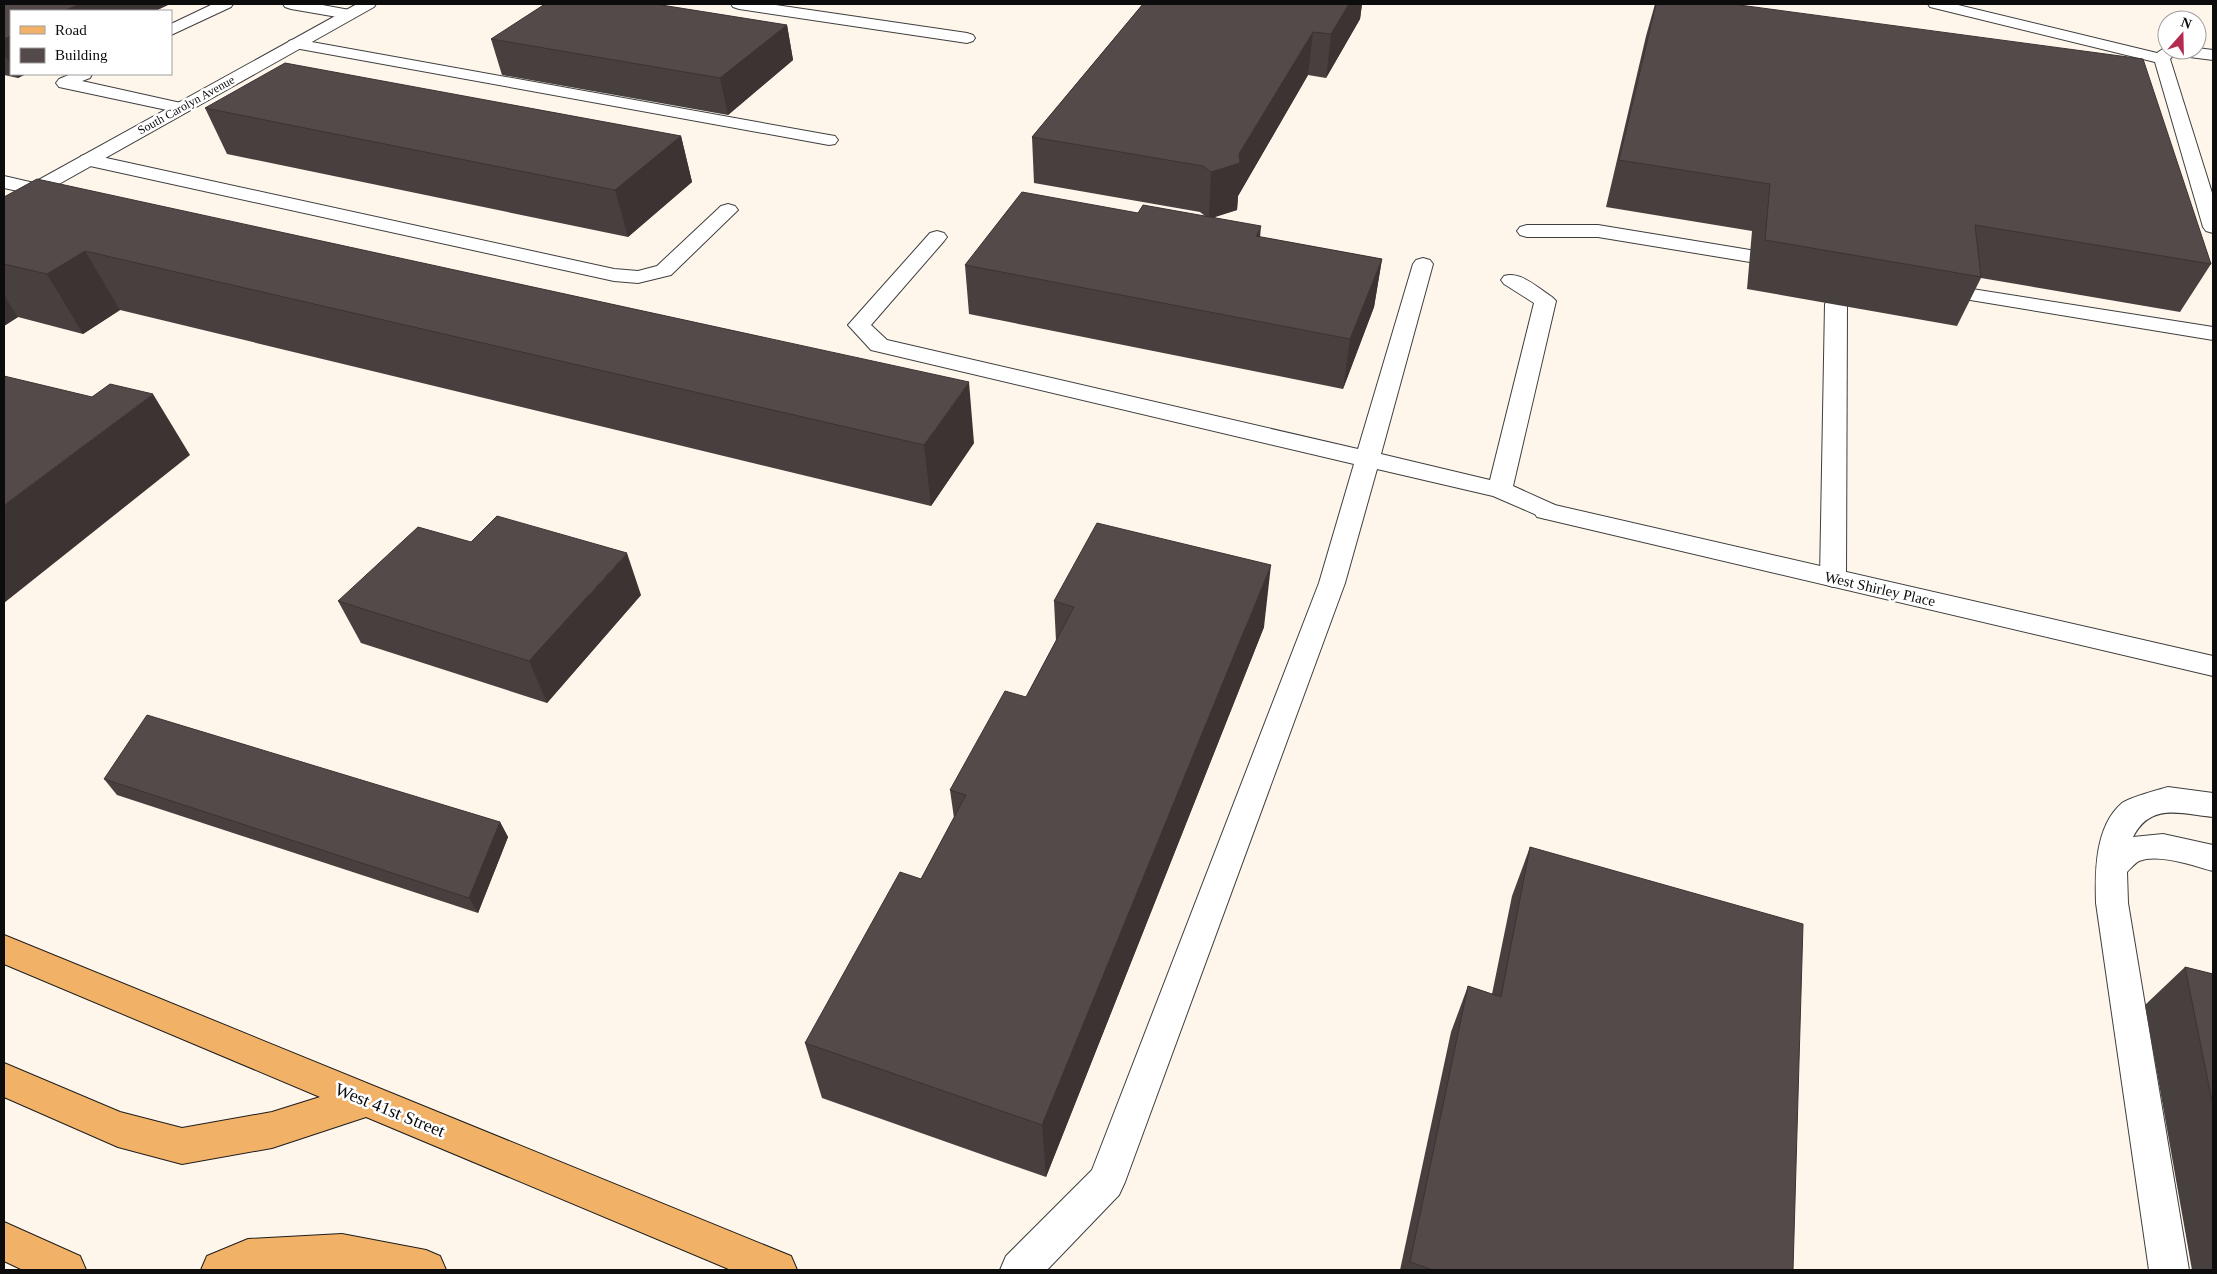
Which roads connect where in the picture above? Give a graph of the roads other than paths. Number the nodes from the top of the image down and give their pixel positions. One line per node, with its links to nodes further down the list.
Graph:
1 (225, 4): 7 (street)
2 (291, 4): 6 (street)
3 (368, 4): 6 (street, South Carolyn Avenue)
4 (739, 4): 8 (street)
5 (1936, 4): 10 (street)
6 (349, 14): 9 (street, South Carolyn Avenue)
7 (172, 30)
8 (967, 38)
9 (295, 44): 13 (street, South Carolyn Avenue); 14 (street)
10 (2157, 58)
11 (2162, 60): 20 (street)
12 (82, 75): 13 (street)
13 (181, 108): 15 (street, South Carolyn Avenue)
14 (829, 140)
15 (88, 160): 17 (street, South Carolyn Avenue); 19 (street)
16 (4, 182): 17 (street)
17 (36, 189): 18 (street, South Carolyn Avenue)
18 (4, 207)
19 (728, 210)
20 (2213, 227)
21 (1526, 231): 23 (street)
22 (937, 237): 29 (street, West Shirley Place)
23 (1750, 256)
24 (1423, 264): 29 (street)
25 (1511, 280): 30 (street)
26 (1953, 292): 28 (street)
27 (1836, 304): 31 (street)
28 (2213, 334)
29 (1369, 458): 30 (street, West Shirley Place); 44 (street)
30 (1500, 490): 31 (street, West Shirley Place)
31 (1833, 578): 32 (street, West Shirley Place)
32 (2213, 666)
33 (2213, 805): 35 (street)
34 (2213, 858): 35 (street)
35 (2111, 867): 45 (street)
36 (4, 949): 38 (main road, West 41st Street)
37 (4, 1080): 38 (main road)
38 (365, 1100): 43 (main road, West 41st Street)
39 (4, 1241): 40 (main road)
40 (66, 1270)
41 (222, 1270): 42 (main road)
42 (426, 1270)
43 (777, 1270)
44 (1020, 1270)
45 (2169, 1270)

